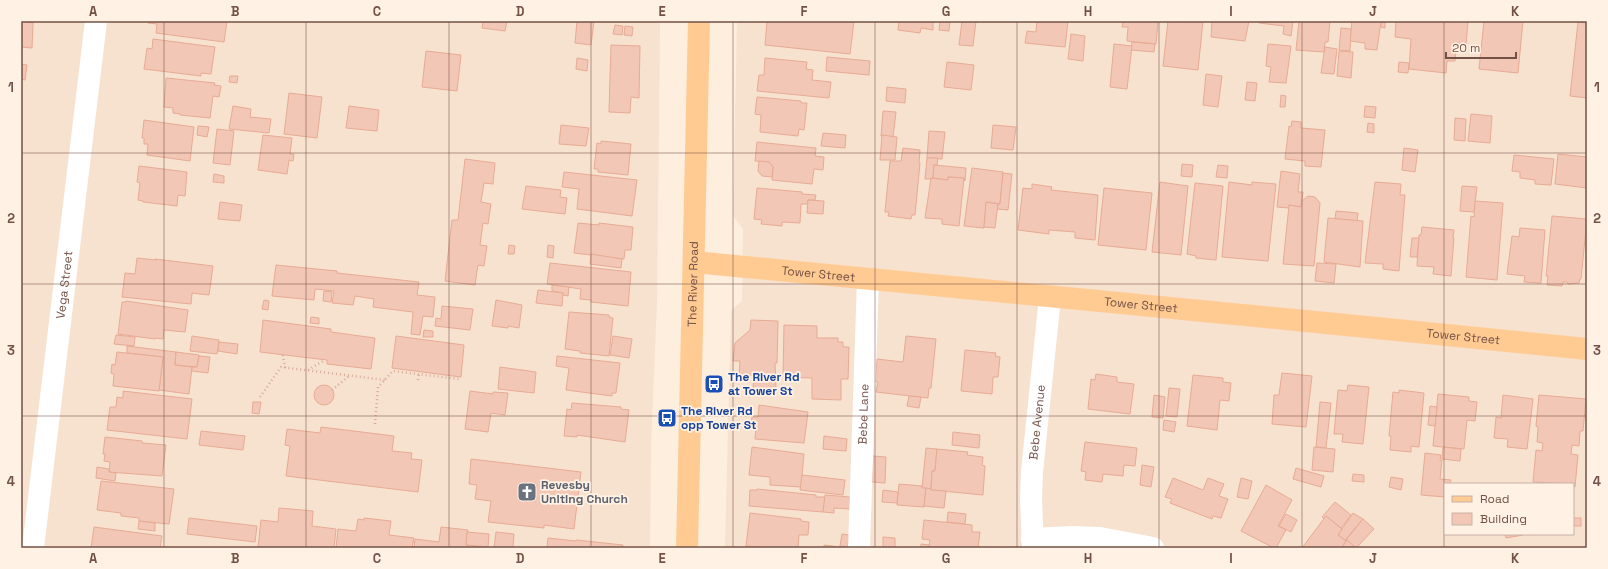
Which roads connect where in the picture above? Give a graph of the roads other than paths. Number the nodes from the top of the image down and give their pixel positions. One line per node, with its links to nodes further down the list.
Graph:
1 (96, 21): 8 (street, Vega Street)
2 (699, 21): 3 (main road, The River Road)
3 (694, 262): 4 (main road, Tower Street); 9 (main road, The River Road)
4 (868, 279): 5 (main road, Tower Street); 10 (street, Bebe Lane)
5 (1050, 297): 6 (main road, Tower Street); 7 (street, Bebe Avenue)
6 (1587, 349)
7 (1032, 544): 11 (street)
8 (33, 548)
9 (687, 548)
10 (860, 548)
11 (1154, 548)

